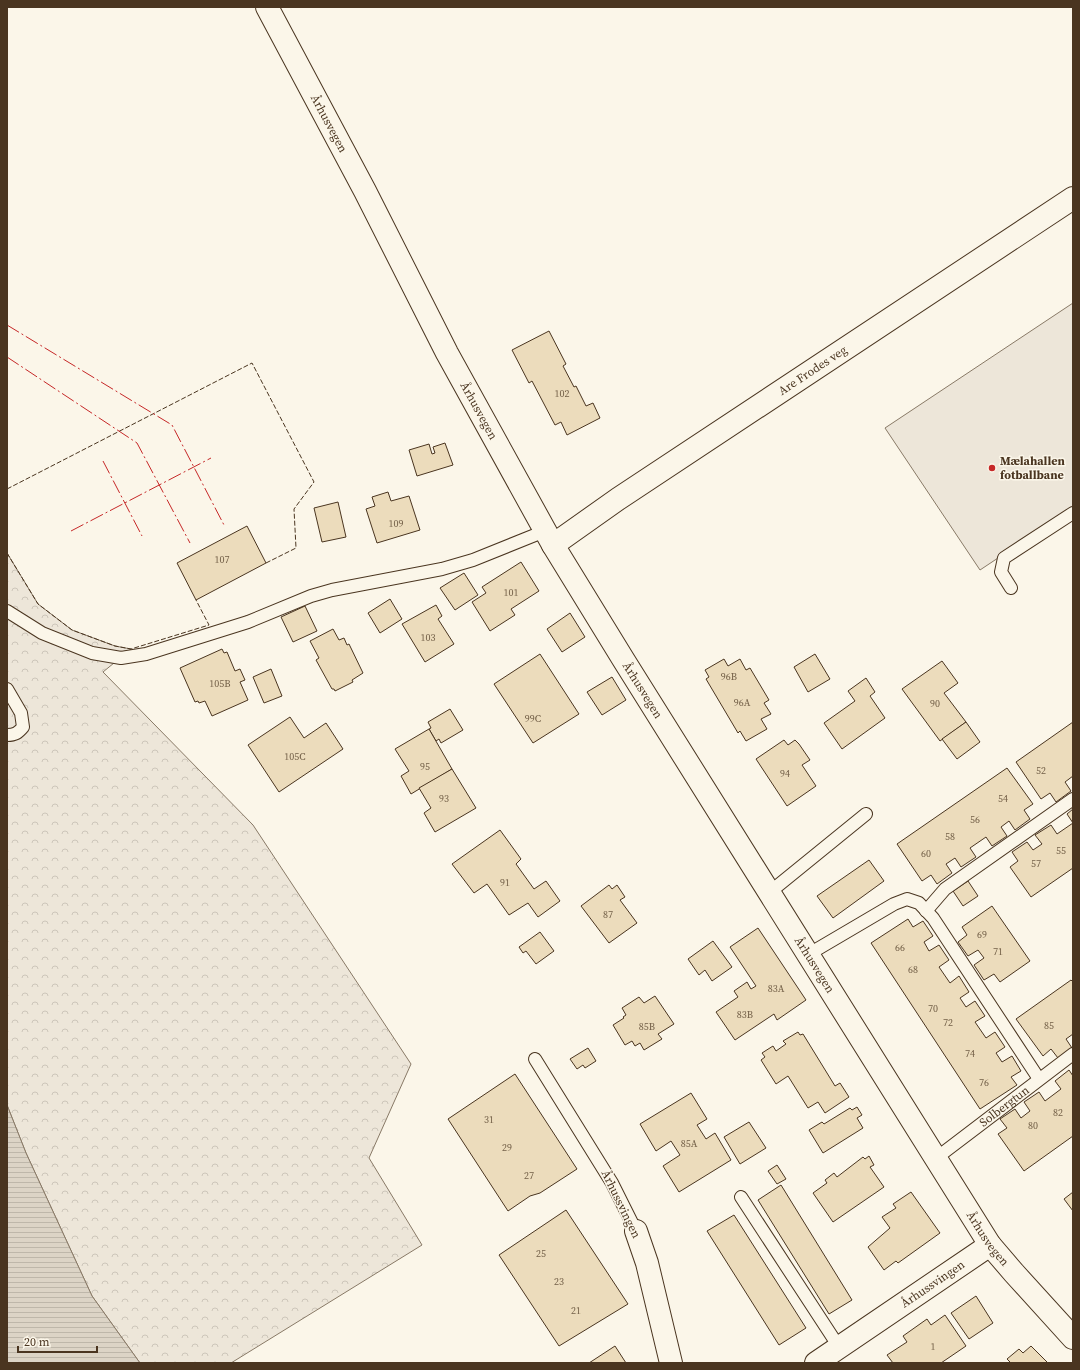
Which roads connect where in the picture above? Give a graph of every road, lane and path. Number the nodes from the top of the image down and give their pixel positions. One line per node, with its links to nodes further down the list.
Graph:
1 (267, 7): 4 (street, Århusvegen)
2 (1073, 198): 4 (street, Are Frodes veg)
3 (1073, 513): 5 (lane)
4 (549, 538): 6 (lane); 11 (street, Århusvegen)
5 (1011, 588)
6 (7, 611)
7 (7, 689): 8 (lane)
8 (7, 735)
9 (1073, 799): 12 (lane)
10 (866, 814): 11 (lane)
11 (770, 892): 13 (street, Århusvegen)
12 (926, 911): 13 (lane); 16 (lane)
13 (809, 954): 17 (street, Århusvegen)
14 (1073, 1054): 16 (lane, Solbergtun)
15 (535, 1059): 19 (lane, Århussvingen)
16 (1039, 1079): 17 (lane, Solbergtun)
17 (935, 1159): 20 (street, Århusvegen)
18 (741, 1197): 22 (lane)
19 (636, 1231): 23 (street, Århussvingen)
20 (990, 1245): 21 (street, Århusvegen); 22 (street, Århussvingen)
21 (1073, 1338)
22 (839, 1347): 24 (street, Århussvingen)
23 (671, 1363)
24 (816, 1363)

